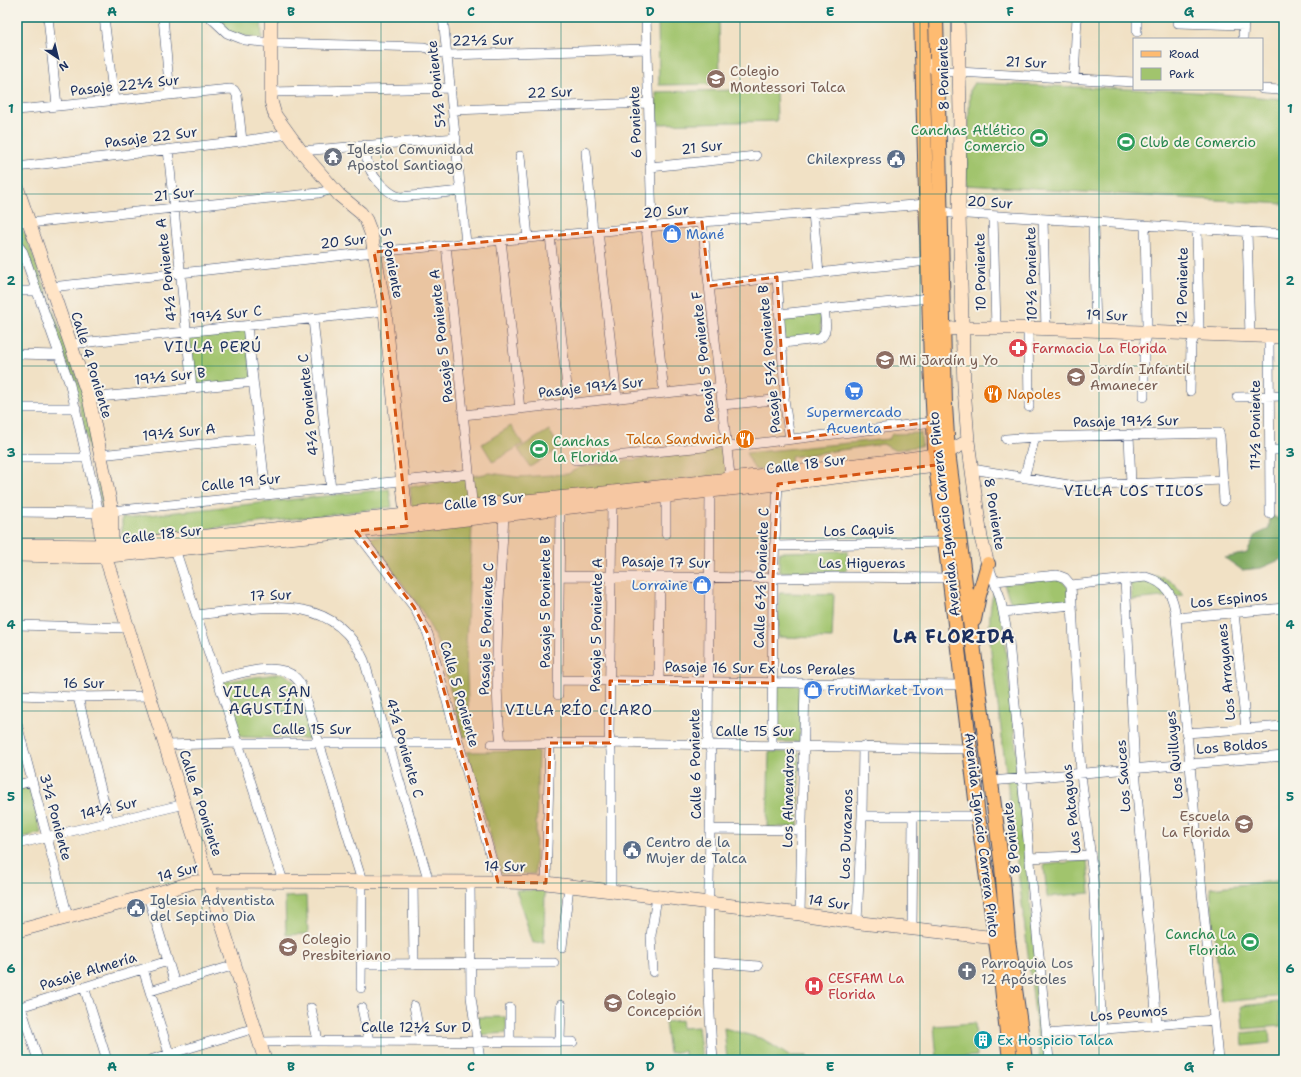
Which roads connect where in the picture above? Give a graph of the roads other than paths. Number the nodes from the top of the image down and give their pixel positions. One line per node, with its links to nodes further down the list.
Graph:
1 (48, 17): 32 (street)
2 (104, 17): 30 (street)
3 (163, 17): 29 (street)
4 (210, 17): 17 (street, 22½ Sur)
5 (271, 17): 17 (street, 5 Poniente)
6 (443, 17): 19 (street, 5½ Poniente)
7 (646, 17): 18 (street, 6 Poniente)
8 (922, 17): 20 (main road, Avenida Ignacio Carrera Pinto)
9 (936, 17): 21 (main road, Avenida Ignacio Carrera Pinto)
10 (958, 17): 22 (street, 8 Poniente)
11 (1077, 17): 23 (street)
12 (1137, 17): 15 (street)
13 (1244, 21): 14 (street); 16 (street)
14 (1178, 23)
15 (1137, 32)
16 (1243, 38)
17 (271, 43): 19 (street, 22½ Sur); 28 (street, 5 Poniente)
18 (647, 49): 19 (street, 22½ Sur); 31 (street, 6 Poniente)
19 (448, 55): 25 (street, 5½ Poniente)
20 (922, 58): 21 (street); 49 (main road, Avenida Ignacio Carrera Pinto)
21 (937, 71): 22 (street, 21 Sur); 51 (main road, Avenida Ignacio Carrera Pinto)
22 (959, 72): 23 (street, 21 Sur); 53 (street, 8 Poniente)
23 (1074, 79): 24 (street, 21 Sur)
24 (1133, 82)
25 (451, 88): 28 (street); 34 (street, 5½ Poniente)
26 (1263, 89): 27 (street)
27 (1284, 90)
28 (271, 92): 35 (street, 5 Poniente)
29 (170, 95): 30 (street, Pasaje 22½ Sur); 37 (street, Pasaje 22½ Sur)
30 (114, 100): 32 (street, Pasaje 22½ Sur)
31 (648, 103): 34 (street, 22 Sur); 45 (street, 6 Poniente)
32 (57, 106): 33 (street, Pasaje 22½ Sur)
33 (17, 110)
34 (453, 110): 36 (street, 5½ Poniente)
35 (288, 134): 37 (street, Pasaje 22 Sur); 40 (street, 5 Poniente)
36 (456, 138): 38 (street); 48 (street, 5½ Poniente)
37 (242, 141): 39 (street, Pasaje 22 Sur)
38 (365, 145): 40 (street); 48 (street)
39 (168, 149): 44 (street, Pasaje 22 Sur); 50 (street, 4½ Poniente A)
40 (301, 151): 47 (street, 5 Poniente)
41 (586, 152): 63 (street)
42 (520, 156): 66 (street)
43 (756, 156): 45 (street, 21 Sur)
44 (17, 167)
45 (650, 167): 60 (street, 6 Poniente)
46 (17, 186): 56 (street, Calle 4 Poniente)
47 (333, 189): 50 (street, 21 Sur); 71 (street, 5 Poniente)
48 (461, 191): 68 (street, 5½ Poniente)
49 (926, 204): 51 (street, 20 Sur); 52 (street, 20 Sur); 72 (main road, Avenida Ignacio Carrera Pinto)
50 (174, 208): 56 (street, 21 Sur); 73 (street, 4½ Poniente A)
51 (940, 211): 53 (street, 20 Sur); 89 (main road, Avenida Ignacio Carrera Pinto)
52 (813, 213): 57 (street, 20 Sur); 74 (street)
53 (959, 214): 54 (street, 20 Sur); 86 (street, 8 Poniente)
54 (993, 216): 55 (street, 20 Sur); 87 (street, 10 Poniente)
55 (1043, 219): 58 (street, 20 Sur); 90 (street, 10½ Poniente)
56 (23, 222): 76 (street, Calle 4 Poniente)
57 (702, 222): 60 (street, 20 Sur); 77 (street, Pasaje 5 Poniente F)
58 (1093, 222): 59 (street, 20 Sur); 91 (street)
59 (1145, 225): 61 (street, 20 Sur); 93 (street)
60 (649, 226): 63 (street, 20 Sur); 106 (street, 6 Poniente)
61 (1197, 228): 62 (street, 20 Sur); 94 (street, 12 Poniente)
62 (1247, 231): 64 (street, 20 Sur); 95 (street)
63 (595, 232): 65 (street, 20 Sur); 112 (street)
64 (1284, 234)
65 (550, 236): 66 (street, 20 Sur); 114 (street)
66 (528, 238): 67 (street, 20 Sur)
67 (502, 240): 68 (street, 20 Sur); 119 (street)
68 (466, 243): 70 (street, 20 Sur)
69 (18, 245): 79 (street, Calle 4 Poniente)
70 (446, 245): 71 (street, 20 Sur); 120 (street, Pasaje 5 Poniente A)
71 (374, 252): 73 (street, 20 Sur); 82 (street, 5 Poniente)
72 (928, 261): 74 (street); 80 (main road, Avenida Ignacio Carrera Pinto)
73 (181, 273): 76 (street, 20 Sur); 92 (street, 4½ Poniente A)
74 (819, 273): 75 (street)
75 (777, 277): 77 (street); 83 (street, Pasaje 5½ Poniente B)
76 (51, 286): 99 (street, Calle 4 Poniente)
77 (709, 286): 103 (street, Pasaje 5 Poniente F)
78 (17, 291): 79 (street)
79 (37, 291): 101 (street, Calle 4 Poniente)
80 (929, 298): 81 (street); 89 (main road, Avenida Ignacio Carrera Pinto)
81 (824, 309): 83 (street); 98 (street)
82 (384, 311): 84 (street, 19½ Sur C); 140 (street, 5 Poniente)
83 (779, 314): 98 (street, Pasaje 5½ Poniente B)
84 (313, 319): 85 (street, 19½ Sur C); 144 (street, 4½ Poniente C)
85 (247, 326): 92 (street, 19½ Sur C); 102 (street)
86 (963, 328): 87 (street, 19 Sur); 89 (street, 19 Sur); 127 (street, 8 Poniente)
87 (996, 328): 88 (street, 19 Sur)
88 (1028, 328): 90 (street, 19 Sur); 116 (street)
89 (936, 329): 121 (main road, Avenida Ignacio Carrera Pinto); 132 (main road, Avenida Ignacio Carrera Pinto)
90 (1046, 329): 91 (street, 19 Sur)
91 (1096, 330): 93 (street, 19 Sur)
92 (186, 332): 99 (street, 19½ Sur C); 104 (street, 4½ Poniente A)
93 (1146, 332): 94 (street, 19 Sur); 109 (street)
94 (1195, 334): 95 (street, 19 Sur); 105 (street, 12 Poniente)
95 (1250, 336): 96 (street, 19 Sur)
96 (1269, 337): 97 (street, 19 Sur); 107 (street, 11½ Poniente)
97 (1284, 338)
98 (782, 343): 113 (street, Pasaje 5½ Poniente B)
99 (71, 344): 111 (street, Calle 4 Poniente)
100 (17, 354): 101 (street)
101 (58, 355): 118 (street, Calle 4 Poniente)
102 (254, 382): 104 (street, 19½ Sur B); 124 (street)
103 (721, 387): 106 (street, Pasaje 19½ Sur); 115 (street, Pasaje 5 Poniente F)
104 (192, 388): 111 (street, 19½ Sur B)
105 (1190, 391)
106 (664, 393): 112 (street, Pasaje 19½ Sur)
107 (1269, 396): 108 (street); 110 (street); 129 (street, 11½ Poniente)
108 (1284, 396)
109 (1144, 397)
110 (1237, 397)
111 (89, 398): 131 (street, Calle 4 Poniente)
112 (617, 398): 114 (street, Pasaje 19½ Sur)
113 (784, 399): 115 (street); 125 (street, Pasaje 5½ Poniente B)
114 (569, 404): 119 (street, Pasaje 19½ Sur)
115 (722, 405): 128 (street, Pasaje 5 Poniente F)
116 (1029, 407)
117 (17, 408): 118 (street)
118 (76, 408): 134 (street, Calle 4 Poniente)
119 (520, 409): 120 (street, Pasaje 19½ Sur)
120 (463, 415): 137 (street, Pasaje 5 Poniente A)
121 (933, 422): 125 (street); 132 (main road, Avenida Ignacio Carrera Pinto)
122 (1129, 434): 123 (street, Pasaje 19½ Sur); 139 (street, Pasaje 19½ Sur); 143 (street)
123 (1035, 437): 126 (street, Pasaje 19½ Sur); 138 (street)
124 (260, 438): 131 (street, 19½ Sur A); 146 (street)
125 (790, 439): 128 (street)
126 (1006, 439)
127 (968, 441): 132 (street); 136 (street, 8 Poniente)
128 (727, 444): 135 (street); 141 (street, Pasaje 5 Poniente F)
129 (1269, 450): 130 (street); 155 (street, 11½ Poniente)
130 (1284, 450)
131 (100, 454): 151 (street, Calle 4 Poniente)
132 (942, 455): 141 (street, Calle 18 Sur); 142 (street, Calle 18 Sur); 160 (main road, Avenida Ignacio Carrera Pinto); 185 (main road, Avenida Ignacio Carrera Pinto)
133 (17, 458): 134 (street)
134 (86, 458): 154 (street, Calle 4 Poniente)
135 (575, 460)
136 (972, 469): 138 (street); 166 (street, 8 Poniente)
137 (469, 474): 140 (street, Calle 19 Sur); 153 (street, Pasaje 5 Poniente A)
138 (1024, 478): 143 (street)
139 (1223, 480): 143 (street); 148 (street)
140 (402, 481): 144 (street, Calle 19 Sur); 157 (street, 5 Poniente)
141 (731, 484): 142 (street, Calle 18 Sur); 145 (street, Calle 18 Sur); 153 (street, Calle 18 Sur)
142 (778, 484): 162 (street, Calle 6½ Poniente C)
143 (1131, 485)
144 (331, 489): 146 (street, Calle 19 Sur)
145 (710, 491): 147 (street, Calle 18 Sur); 170 (street, Calle 6 Poniente)
146 (266, 495): 151 (street, Calle 19 Sur)
147 (666, 497): 149 (street, Calle 18 Sur); 159 (street)
148 (1224, 502)
149 (612, 503): 150 (street, Calle 18 Sur); 168 (street, Pasaje 5 Poniente A)
150 (560, 509): 156 (street, Calle 18 Sur); 167 (street, Pasaje 5 Poniente B)
151 (112, 511): 154 (street, Calle 19 Sur); 164 (street, Calle 4 Poniente)
152 (17, 512): 154 (street, Calle 19 Sur)
153 (473, 512): 156 (street, Calle 18 Sur); 157 (street, Calle 18 Sur)
154 (99, 513): 164 (street, Calle 4 Poniente)
155 (1270, 514)
156 (504, 515): 208 (street, Pasaje 5 Poniente C)
157 (406, 521): 158 (street, Calle 18 Sur); 164 (street, Calle 18 Sur)
158 (356, 531): 163 (street, Calle 18 Sur); 204 (street, Calle 5 Poniente)
159 (666, 534)
160 (945, 542): 162 (street, Los Caquis); 172 (main road, Avenida Ignacio Carrera Pinto)
161 (17, 544): 164 (street, Calle 18 Sur)
162 (774, 546): 171 (street, Calle 6½ Poniente C)
163 (175, 549): 164 (street, Calle 18 Sur); 180 (street)
164 (106, 550): 165 (street, Calle 18 Sur); 183 (street, Calle 4 Poniente)
165 (17, 555)
166 (988, 564): 174 (street, 8 Poniente); 185 (main road)
167 (559, 576): 168 (street, Pasaje 17 Sur); 187 (street, Pasaje 5 Poniente B)
168 (611, 576): 169 (street, Pasaje 17 Sur); 188 (street, Pasaje 5 Poniente A)
169 (660, 577): 170 (street, Pasaje 17 Sur); 189 (street)
170 (709, 577): 171 (street, Pasaje 17 Sur); 190 (street, Calle 6 Poniente)
171 (773, 578): 172 (street, Las Higueras); 191 (street, Calle 6½ Poniente C)
172 (950, 578): 193 (main road, Avenida Ignacio Carrera Pinto)
173 (1125, 579): 175 (street); 181 (street, Los Quillayes); 217 (street, Los Sauces)
174 (995, 581): 175 (street); 178 (street, 8 Poniente)
175 (1070, 585): 176 (street, Las Pataguas)
176 (1072, 605): 178 (street); 218 (street, Las Pataguas)
177 (1284, 608): 179 (street, Los Espinos)
178 (1003, 612): 219 (street, 8 Poniente)
179 (1234, 613): 181 (street, Los Espinos); 200 (street, Los Arrayanes)
180 (196, 615): 184 (street, 17 Sur); 186 (street)
181 (1176, 618): 201 (street, Los Quillayes)
182 (17, 625): 183 (street)
183 (128, 628): 196 (street, Calle 4 Poniente)
184 (342, 629): 207 (street, 4½ Poniente C)
185 (972, 638): 221 (main road, Avenida Ignacio Carrera Pinto)
186 (218, 678): 202 (street); 203 (street)
187 (558, 680): 188 (street, Pasaje 16 Sur Ex Los Perales); 195 (street, Pasaje 5 Poniente B)
188 (610, 681): 189 (street, Pasaje 16 Sur Ex Los Perales); 206 (street, Pasaje 5 Poniente A)
189 (660, 681): 190 (street, Pasaje 16 Sur Ex Los Perales)
190 (708, 681): 191 (street, Pasaje 16 Sur Ex Los Perales); 209 (street, Calle 6 Poniente)
191 (773, 683): 192 (street, Pasaje 16 Sur Ex Los Perales); 210 (street, Calle 6½ Poniente C)
192 (804, 683): 193 (street, Pasaje 16 Sur Ex Los Perales); 211 (street, Los Almendros)
193 (962, 685): 214 (main road, Avenida Ignacio Carrera Pinto)
194 (17, 695): 197 (street, 16 Sur)
195 (558, 695)
196 (150, 696): 197 (street, 16 Sur); 212 (street, Calle 4 Poniente)
197 (78, 697): 227 (street)
198 (17, 724): 220 (street, 3½ Poniente)
199 (1284, 726): 200 (street, Los Boldos)
200 (1246, 729): 201 (street, Los Boldos)
201 (1186, 733): 216 (street, Los Quillayes)
202 (239, 743): 203 (street, Calle 15 Sur); 212 (street, Calle 15 Sur); 235 (street)
203 (320, 743): 207 (street, Calle 15 Sur); 236 (street)
204 (459, 743): 207 (street, Calle 15 Sur); 240 (street, Calle 5 Poniente)
205 (550, 743): 206 (street, Calle 15 Sur); 208 (street, Calle 15 Sur); 241 (street)
206 (610, 743): 209 (street, Calle 15 Sur); 243 (street, Pasaje 5 Poniente A)
207 (389, 744): 238 (street, 4½ Poniente C)
208 (496, 744)
209 (709, 745): 210 (street, Calle 15 Sur); 228 (street, Calle 6 Poniente)
210 (772, 745): 211 (street, Calle 15 Sur)
211 (803, 745): 213 (street, Calle 15 Sur); 229 (street, Los Almendros)
212 (166, 746): 223 (street, Calle 4 Poniente)
213 (863, 746): 214 (street, Calle 15 Sur); 224 (street, Los Duraznos)
214 (970, 749): 226 (main road, Avenida Ignacio Carrera Pinto)
215 (1284, 756): 216 (street, Los Boldos)
216 (1189, 764): 217 (street, Los Boldos); 274 (street, Los Quillayes)
217 (1136, 769): 218 (street, Los Boldos); 275 (street, Los Sauces)
218 (1081, 774): 219 (street, Los Boldos); 232 (street, Las Pataguas)
219 (1022, 779): 221 (street, Los Boldos); 233 (street, 8 Poniente)
220 (32, 781): 222 (street); 230 (street, 3½ Poniente)
221 (991, 781): 252 (main road, Avenida Ignacio Carrera Pinto)
222 (17, 785)
223 (184, 804): 227 (street, 14½ Sur); 234 (street, Calle 4 Poniente)
224 (862, 816): 225 (street); 249 (street, Los Duraznos)
225 (913, 816): 226 (street); 250 (street)
226 (978, 816): 252 (main road, Avenida Ignacio Carrera Pinto)
227 (109, 822): 230 (street, 14½ Sur)
228 (711, 829): 229 (street); 246 (street, Calle 6 Poniente)
229 (801, 830): 247 (street, Los Almendros)
230 (46, 837): 231 (street, 14½ Sur); 248 (street, 3½ Poniente)
231 (17, 844)
232 (1090, 855): 233 (street); 277 (street, Las Pataguas)
233 (1029, 858): 278 (street, 8 Poniente)
234 (209, 881): 235 (street, 14 Sur); 244 (street, 14 Sur); 259 (street, Calle 4 Poniente)
235 (283, 881): 236 (street, 14 Sur)
236 (362, 881): 237 (street, 14 Sur); 257 (street)
237 (413, 882): 238 (street, 14 Sur); 258 (street)
238 (429, 882): 239 (street, 14 Sur)
239 (470, 882): 240 (street, 14 Sur); 260 (street)
240 (498, 882): 241 (street, 14 Sur)
241 (546, 883): 242 (street, 14 Sur)
242 (569, 886): 243 (street, 14 Sur); 253 (street)
243 (611, 891): 245 (street, 14 Sur)
244 (148, 896): 248 (street, 14 Sur); 254 (street)
245 (657, 897): 246 (street, 14 Sur); 263 (street)
246 (709, 904): 247 (street, 14 Sur); 255 (street, Calle 6 Poniente)
247 (800, 914): 249 (street, 14 Sur)
248 (68, 917): 251 (street, 14 Sur)
249 (857, 922): 250 (street, 14 Sur)
250 (912, 928): 252 (street, 14 Sur)
251 (17, 931)
252 (1002, 939): 294 (main road, Avenida Ignacio Carrera Pinto); 295 (main road, Avenida Ignacio Carrera Pinto)
253 (562, 947)
254 (168, 961): 262 (street, Pasaje Almería); 264 (street)
255 (708, 962): 261 (street); 293 (street, Calle 6 Poniente)
256 (554, 963): 260 (street)
257 (361, 964): 258 (street); 266 (street)
258 (414, 964): 260 (street)
259 (235, 965): 264 (street); 276 (street, Calle 4 Poniente)
260 (470, 965): 282 (street)
261 (758, 966)
262 (143, 969): 265 (street, Pasaje Almería); 267 (street)
263 (653, 972)
264 (175, 984): 267 (street)
265 (84, 987): 270 (street, Pasaje Almería); 289 (street)
266 (361, 988)
267 (150, 991): 287 (street)
268 (560, 1005): 285 (street)
269 (414, 1006): 281 (street)
270 (19, 1007): 288 (street)
271 (311, 1008): 279 (street)
272 (362, 1008): 280 (street)
273 (510, 1008): 283 (street)
274 (1214, 1020): 275 (street, Los Peumos); 297 (street, Los Quillayes)
275 (1157, 1024): 277 (street, Los Peumos)
276 (255, 1028): 284 (street, Calle 4 Poniente); 287 (street)
277 (1102, 1029): 278 (street, Los Peumos)
278 (1046, 1034): 296 (street, 8 Poniente)
279 (318, 1041): 280 (street, Calle 12½ Sur D); 284 (street, Calle 12½ Sur D)
280 (369, 1041): 281 (street, Calle 12½ Sur D)
281 (421, 1041): 282 (street, Calle 12½ Sur D)
282 (476, 1041): 283 (street, Calle 12½ Sur D); 292 (street)
283 (510, 1041): 285 (street, Calle 12½ Sur D)
284 (260, 1042): 291 (street, Calle 4 Poniente)
285 (560, 1042): 286 (street, Calle 12½ Sur D)
286 (573, 1042)
287 (170, 1057): 290 (street)
288 (38, 1060)
289 (107, 1060)
290 (150, 1060)
291 (265, 1060)
292 (480, 1060)
293 (713, 1060)
294 (1010, 1060)
295 (1024, 1060)
296 (1049, 1060)
297 (1218, 1060)

